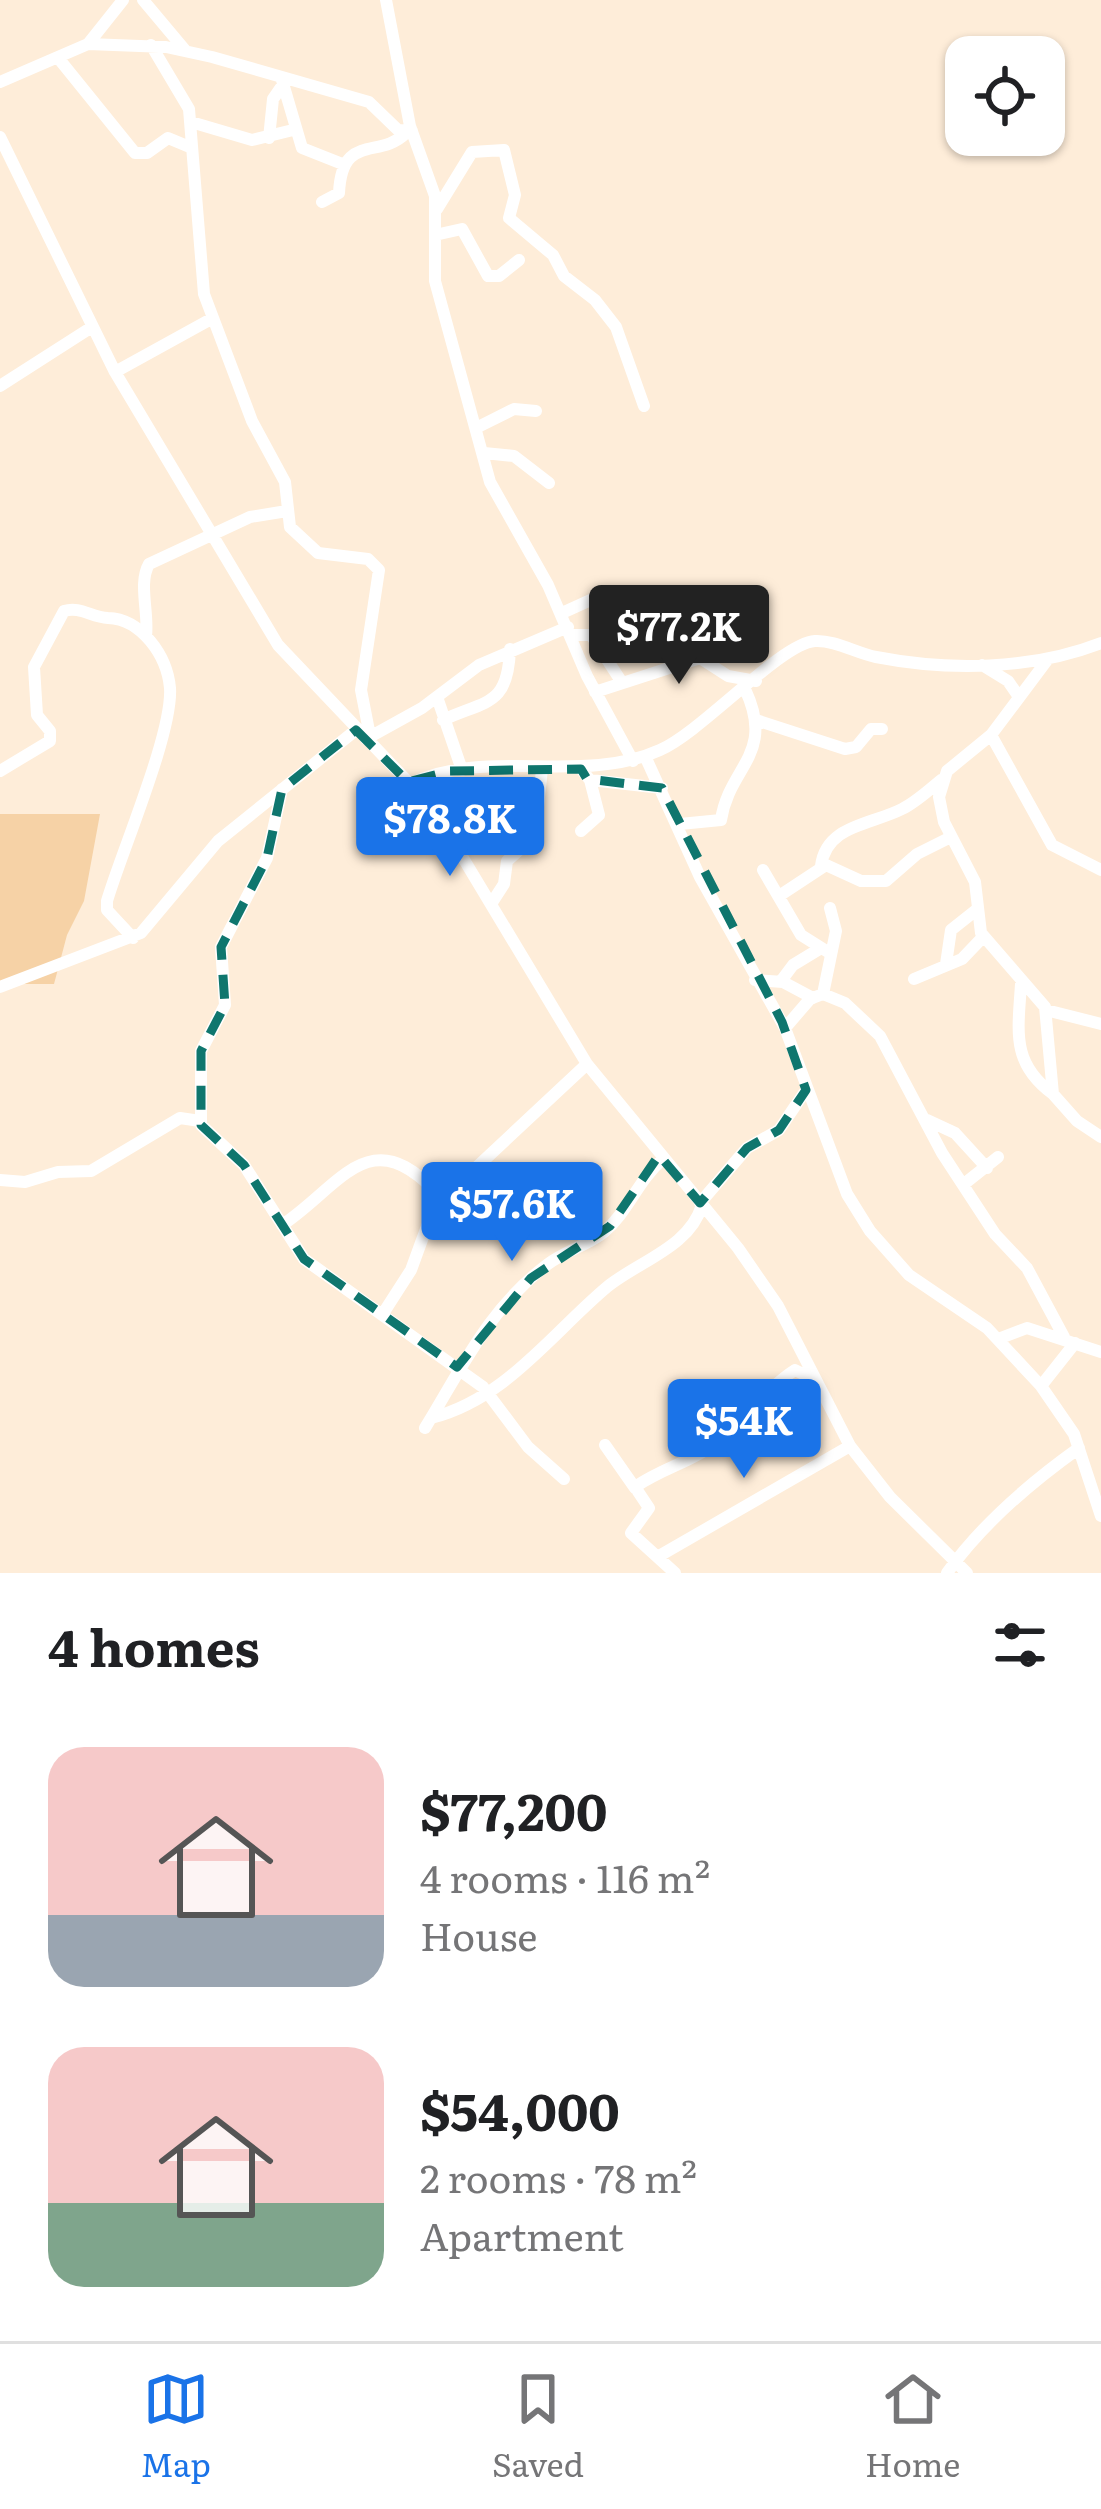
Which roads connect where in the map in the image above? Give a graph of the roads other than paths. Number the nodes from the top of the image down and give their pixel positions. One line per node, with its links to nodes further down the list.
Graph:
1 (123, 0): 4 (street)
2 (143, 0): 6 (street)
3 (386, 0): 12 (street)
4 (88, 44): 5 (street); 7 (street)
5 (151, 45): 6 (street); 10 (street)
6 (186, 51): 9 (street)
7 (59, 59): 8 (street); 15 (street)
8 (0, 82)
9 (282, 83): 11 (street); 12 (street); 14 (street)
10 (191, 122): 14 (street); 15 (street)
11 (293, 130): 14 (street); 16 (street)
12 (409, 132): 16 (street); 17 (street)
13 (0, 137): 24 (street)
14 (269, 138)
15 (192, 148): 23 (street)
16 (344, 165): 19 (street)
17 (428, 171): 18 (street); 20 (street)
18 (453, 182): 20 (street); 27 (street)
19 (322, 202)
20 (436, 210): 21 (street)
21 (435, 236): 22 (street); 29 (street)
22 (519, 260)
23 (212, 318): 25 (street); 32 (street)
24 (92, 327): 25 (street); 26 (street)
25 (115, 373): 33 (street)
26 (0, 386)
27 (644, 406)
28 (536, 411): 29 (street)
29 (478, 428): 30 (street)
30 (484, 453): 31 (street); 35 (street)
31 (549, 483)
32 (287, 511): 33 (street); 49 (street)
33 (208, 536): 36 (street); 49 (street)
34 (605, 593): 35 (street)
35 (567, 625): 38 (street); 41 (street); 43 (street)
36 (144, 628): 54 (street); 71 (street)
37 (1101, 643): 39 (street)
38 (510, 649): 45 (street); 46 (street)
39 (1049, 658): 40 (street); 44 (street)
40 (981, 664): 42 (street); 44 (street)
41 (621, 680): 42 (street); 43 (street)
42 (750, 685): 47 (street); 51 (street)
43 (595, 692): 51 (street)
44 (1017, 694): 50 (street)
45 (437, 697): 46 (street); 49 (street)
46 (442, 720): 53 (street)
47 (756, 720): 48 (street); 60 (street)
48 (882, 729)
49 (364, 735): 57 (street); 59 (street)
50 (991, 735): 56 (street); 65 (street)
51 (639, 758): 55 (street); 58 (street)
52 (542, 769): 53 (street); 55 (street); 67 (street)
53 (462, 770): 57 (street)
54 (0, 771)
55 (585, 774): 58 (street); 61 (street)
56 (942, 778): 62 (street); 63 (street)
57 (410, 784): 67 (street)
58 (662, 788): 60 (street)
59 (283, 789): 71 (street); 87 (street)
60 (680, 824): 75 (street)
61 (580, 832)
62 (951, 837): 63 (street); 69 (street)
63 (821, 866): 66 (street)
64 (763, 870): 66 (street)
65 (1101, 870)
66 (782, 894): 72 (street)
67 (493, 901): 83 (street)
68 (830, 908): 72 (street)
69 (975, 911): 70 (street); 73 (street)
70 (983, 937): 73 (street); 77 (street)
71 (133, 938): 78 (street)
72 (825, 950): 76 (street); 79 (street)
73 (946, 964): 74 (street)
74 (914, 979)
75 (754, 980): 76 (street); 82 (street)
76 (781, 982): 79 (street)
77 (1021, 984): 80 (street); 85 (street)
78 (0, 987)
79 (818, 996): 82 (street); 86 (street)
80 (1046, 1010): 81 (street); 85 (street)
81 (1101, 1024)
82 (785, 1028): 84 (street)
83 (587, 1064): 90 (street); 94 (street)
84 (806, 1090): 95 (street); 98 (street)
85 (1054, 1094): 88 (street)
86 (927, 1120): 91 (street); 93 (street)
87 (200, 1121): 92 (street); 96 (street)
88 (1101, 1137)
89 (998, 1157): 91 (street)
90 (662, 1159): 95 (street); 101 (street)
91 (987, 1168): 93 (street)
92 (0, 1180)
93 (964, 1184): 99 (street)
94 (442, 1198): 96 (street); 97 (street)
95 (701, 1204): 102 (street); 104 (street)
96 (282, 1225): 97 (street)
97 (384, 1312): 101 (street)
98 (998, 1339): 99 (street); 103 (street)
99 (1070, 1340): 100 (street); 103 (street)
100 (1101, 1352)
101 (458, 1366): 104 (street); 104 (street)
102 (818, 1383): 106 (street); 109 (street)
103 (1041, 1386): 107 (street)
104 (489, 1392): 108 (street)
105 (605, 1445): 109 (street)
106 (850, 1445): 111 (street); 112 (street)
107 (1079, 1448): 110 (street); 112 (street)
108 (564, 1479)
109 (635, 1488): 111 (street)
110 (1101, 1516)
111 (659, 1556): 113 (street)
112 (950, 1567): 114 (street)
113 (675, 1573)
114 (968, 1573)

